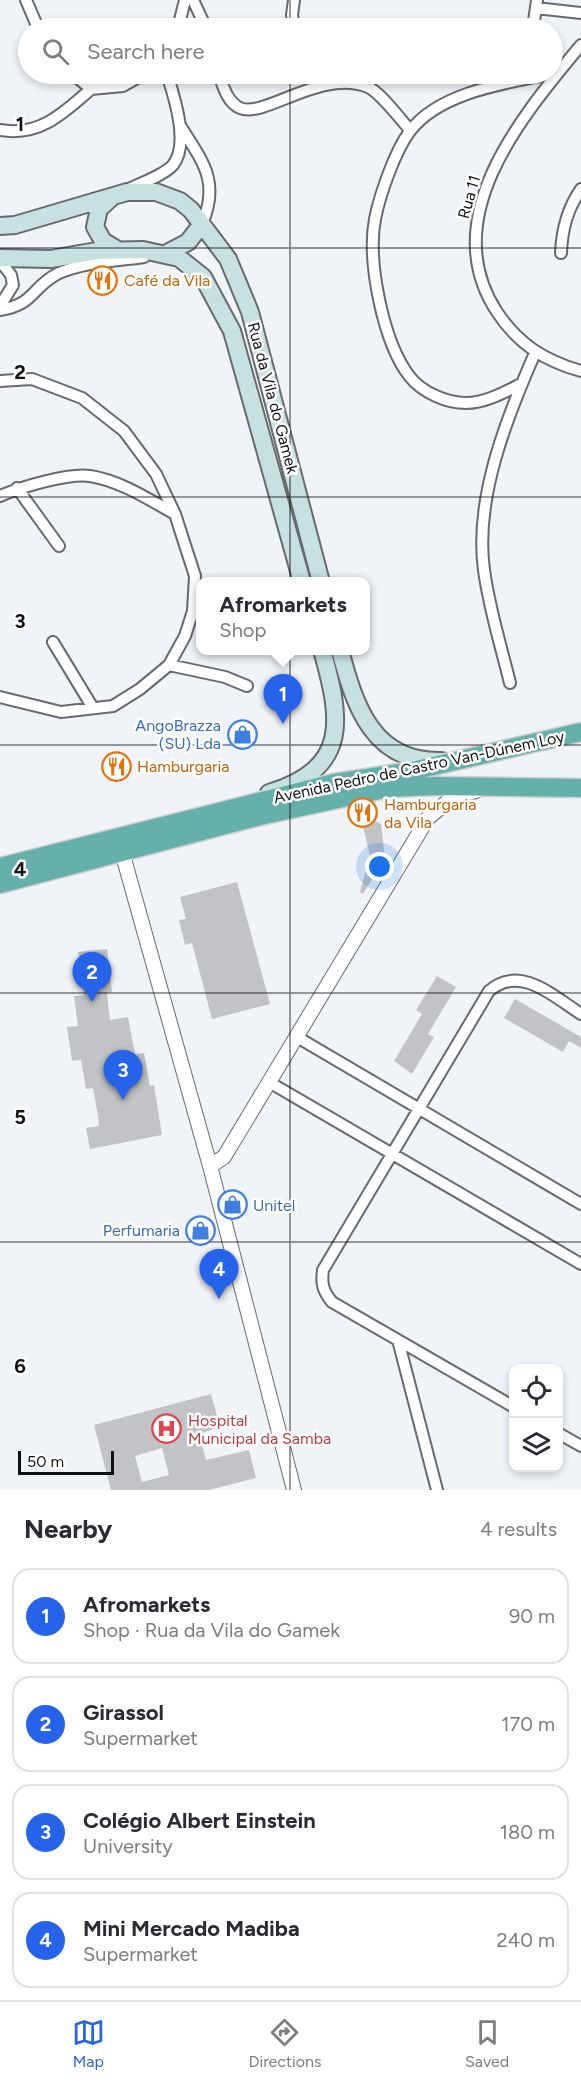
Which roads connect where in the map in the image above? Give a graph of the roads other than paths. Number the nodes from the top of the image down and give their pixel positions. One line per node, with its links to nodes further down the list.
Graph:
1 (26, 0): 7 (street)
2 (185, 0): 8 (street)
3 (193, 0): 9 (street)
4 (294, 0): 10 (street)
5 (536, 4): 6 (street)
6 (581, 13)
7 (34, 18)
8 (180, 18)
9 (201, 18)
10 (292, 18)
11 (581, 45): 12 (street, Rua 11)
12 (563, 64)
13 (85, 84): 21 (street)
14 (126, 84): 21 (street)
15 (170, 84): 22 (street)
16 (223, 84): 17 (street)
17 (328, 84)
18 (358, 84): 24 (street)
19 (502, 84): 24 (street)
20 (547, 84): 35 (street, Rua 11)
21 (91, 89): 23 (street)
22 (181, 127): 26 (street); 27 (street)
23 (0, 130)
24 (410, 130): 38 (street)
25 (581, 189): 31 (street)
26 (113, 197): 27 (main road, Rua da Vila do Gamek); 28 (main road, Rua da Vila do Gamek); 29 (main road)
27 (202, 224): 30 (main road); 44 (main road, Rua da Vila do Gamek)
28 (0, 226)
29 (118, 249): 30 (main road, Rua da Vila do Gamek); 32 (main road, Rua da Vila do Gamek)
30 (167, 253): 34 (street); 43 (main road, Rua da Vila do Gamek)
31 (561, 253)
32 (0, 260): 33 (street)
33 (0, 306)
34 (0, 310)
35 (535, 353): 36 (street, Rua 11); 38 (street)
36 (581, 371)
37 (0, 381): 41 (street)
38 (521, 384): 49 (street)
39 (17, 488): 40 (street); 41 (street); 42 (street)
40 (0, 496)
41 (175, 514): 48 (street)
42 (59, 546)
43 (301, 577)
44 (320, 577)
45 (53, 642): 52 (street)
46 (323, 655): 57 (main road)
47 (341, 655): 54 (main road)
48 (169, 665): 50 (street); 52 (street)
49 (510, 682)
50 (247, 686)
51 (0, 698): 52 (street)
52 (93, 708)
53 (581, 732): 54 (highway, Avenida Pedro de Castro Van-Dúnem Loy)
54 (465, 759): 57 (highway, Avenida Pedro de Castro Van-Dúnem Loy)
55 (518, 786): 56 (highway, Avenida Pedro de Castro Van-Dúnem Loy); 58 (highway, Avenida Pedro de Castro Van-Dúnem Loy); 62 (street)
56 (581, 788)
57 (252, 801): 59 (highway, Avenida Pedro de Castro Van-Dúnem Loy)
58 (122, 852): 60 (highway, Avenida Pedro de Castro Van-Dúnem Loy); 66 (street)
59 (0, 867)
60 (0, 884)
61 (581, 1014): 64 (street)
62 (297, 1037): 63 (street); 64 (street)
63 (269, 1082): 65 (street); 66 (street)
64 (419, 1109): 65 (street); 67 (street)
65 (393, 1154): 68 (street); 69 (street)
66 (210, 1166): 73 (street)
67 (581, 1204)
68 (581, 1264)
69 (398, 1340): 70 (street); 74 (street)
70 (509, 1405)
71 (563, 1436): 72 (street)
72 (581, 1446)
73 (294, 1490)
74 (437, 1490)

